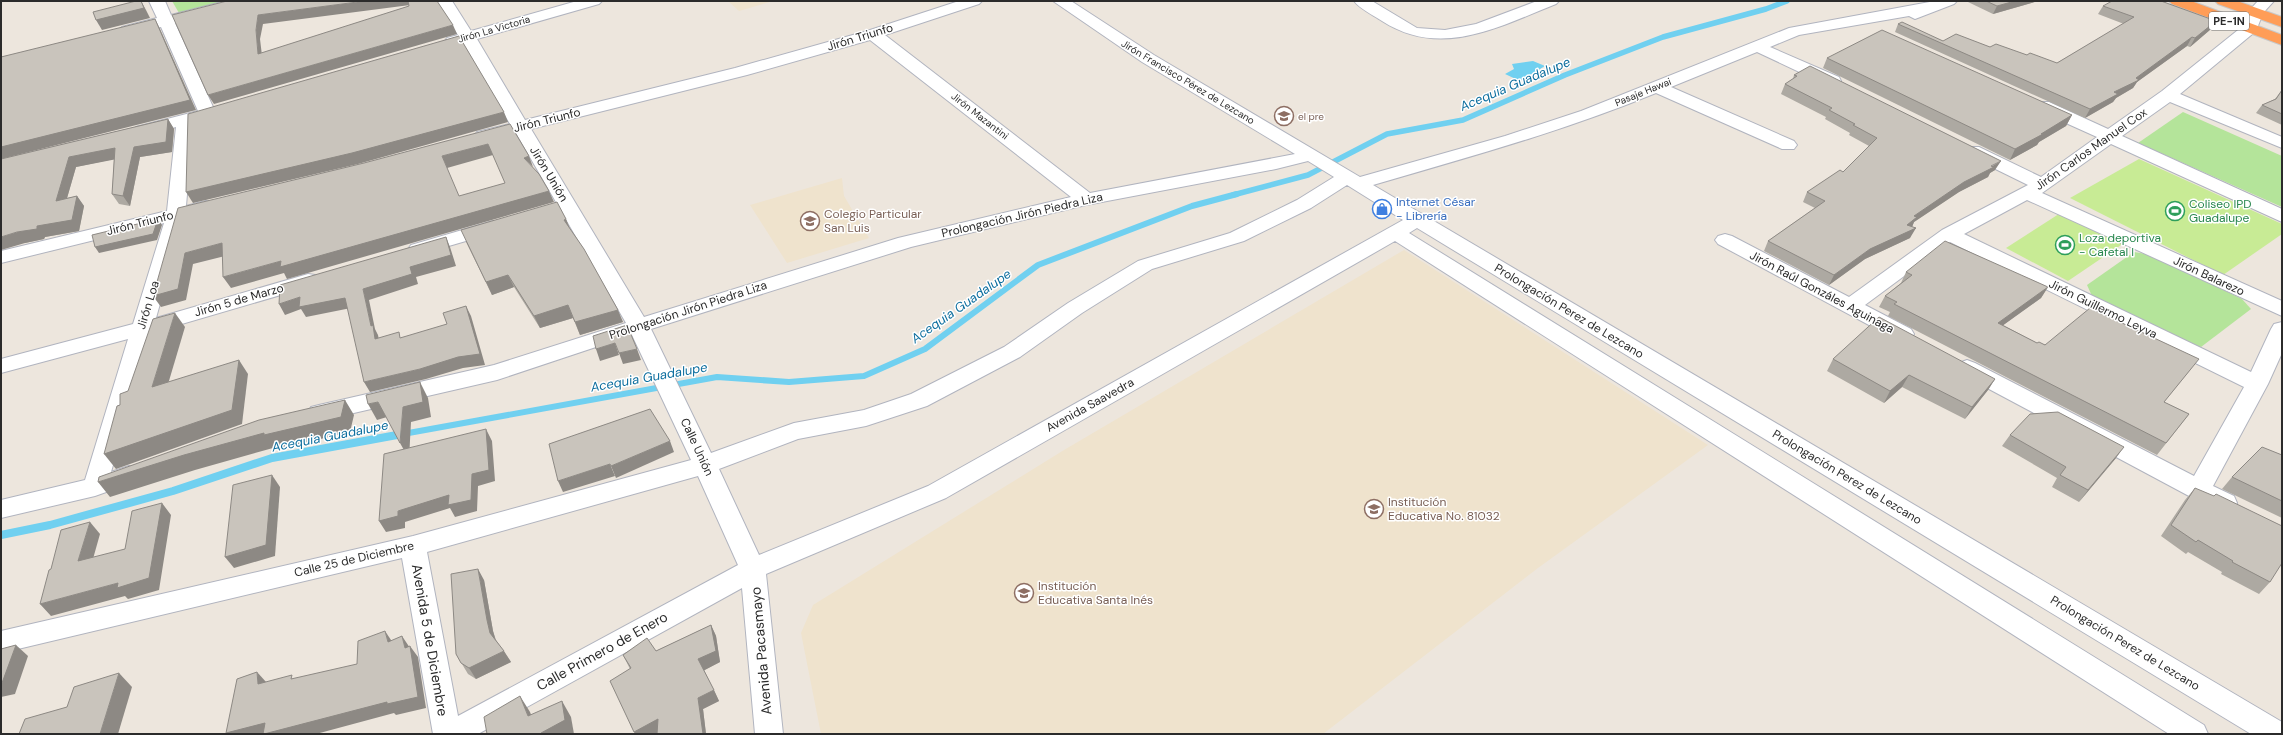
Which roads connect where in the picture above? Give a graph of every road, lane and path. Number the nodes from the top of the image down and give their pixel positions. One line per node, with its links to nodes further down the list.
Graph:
1 (157, 1): 14 (street)
2 (244, 1): 14 (street)
3 (444, 1): 19 (street, Jirón Unión)
4 (594, 1): 19 (street, Jirón La Victoria)
5 (974, 1): 18 (street, Jirón Triunfo)
6 (1060, 1): 39 (street, Jirón Francisco Pérez de Lezcano)
7 (1362, 1): 8 (street)
8 (1551, 1)
9 (1949, 1): 12 (street)
10 (2177, 1): 13 (highway, PE-1N)
11 (2224, 1): 13 (highway, PE-1N)
12 (1928, 8): 17 (street); 22 (street, Pasaje Hawai)
13 (2257, 14): 15 (highway, PE-1N); 20 (highway, PE-1N); 27 (street, Jirón Carlos Manuel Cox)
14 (166, 20): 16 (street); 30 (street)
15 (2282, 22)
16 (113, 33)
17 (1880, 33)
18 (873, 34): 32 (street, Jirón Triunfo); 41 (street, Jirón Mazantini)
19 (467, 36): 21 (street, Jirón La Victoria); 32 (street, Jirón Unión)
20 (2282, 40)
21 (436, 46)
22 (1756, 46): 24 (street); 25 (street, Pasaje Hawai)
23 (1827, 58): 24 (street)
24 (1807, 68): 26 (street)
25 (1657, 87): 38 (street); 39 (street, Pasaje Hawai)
26 (1850, 89)
27 (2168, 96): 34 (street, Jirón Carlos Manuel Cox); 37 (street)
28 (2031, 101): 34 (street)
29 (231, 107): 30 (street)
30 (208, 114): 31 (street)
31 (185, 120): 33 (street); 45 (street, Jirón Loa)
32 (520, 126): 35 (street, Jirón Triunfo); 43 (street, Jirón Unión)
33 (124, 135)
34 (2111, 137): 40 (street, Jirón Carlos Manuel Cox); 46 (street)
35 (468, 140)
36 (1956, 142): 40 (street, Jirón Balarezo)
37 (2282, 143)
38 (1788, 145)
39 (1334, 168): 41 (street, Prolongación Jirón Piedra Liza); 47 (street, Jirón Francisco Pérez de Lezcano); 65 (street, Calle 25 de Diciembre)
40 (2035, 189): 50 (street, Jirón Carlos Manuel Cox); 56 (street, Jirón Balarezo)
41 (1086, 199): 57 (street, Prolongación Jirón Piedra Liza)
42 (221, 203): 45 (street, Jirón Triunfo)
43 (568, 205): 44 (street); 57 (street, Jirón Unión)
44 (545, 212)
45 (176, 214): 53 (street, Jirón Triunfo); 58 (street, Jirón Loa)
46 (2282, 216)
47 (1417, 220): 49 (street, Avenida Saavedra); 78 (street, Prolongación Perez de Lezcano)
48 (515, 221): 52 (street)
49 (1396, 233): 72 (street, Avenida Saavedra); 77 (street, Prolongación Perez de Lezcano)
50 (1949, 234): 55 (street, Jirón Carlos Manuel Cox); 63 (street, Jirón Guillermo Leyva)
51 (1725, 240): 55 (street, Jirón Raúl Gonzáles Aguinaga)
52 (400, 254)
53 (1, 257)
54 (324, 276): 58 (street, Jirón 5 de Marzo)
55 (1850, 306): 60 (street, Jirón Raúl Gonzáles Aguinaga)
56 (2282, 309)
57 (639, 327): 64 (street, Prolongación Jirón Piedra Liza); 65 (street, Calle Unión)
58 (141, 329): 62 (street, Jirón 5 de Marzo); 67 (street, Jirón Loa)
59 (2282, 329): 63 (street)
60 (1919, 343)
61 (1947, 357): 68 (street)
62 (1, 366)
63 (2257, 384): 68 (street)
64 (296, 419)
65 (705, 465): 71 (street, Calle 25 de Diciembre); 72 (street, Calle Unión)
66 (147, 469): 67 (street)
67 (95, 487): 69 (street)
68 (2198, 490): 70 (street)
69 (1, 509)
70 (2240, 510)
71 (413, 546): 73 (street, Calle 25 de Diciembre); 74 (street, Avenida 5 de Diciembre)
72 (753, 569): 75 (street, Calle Primero de Enero); 76 (street, Avenida Pacasmayo)
73 (1, 642)
74 (447, 734)
75 (451, 734)
76 (769, 734)
77 (2194, 734)
78 (2276, 734)

